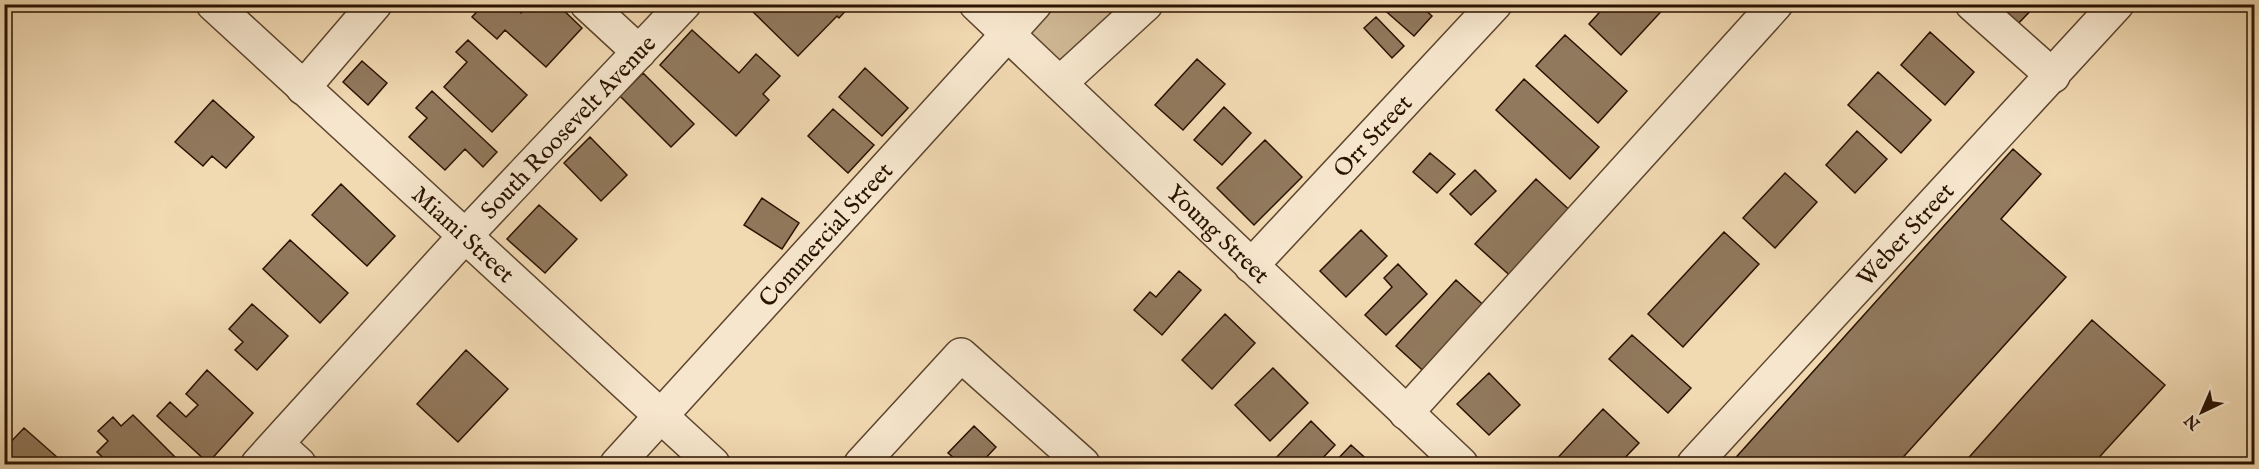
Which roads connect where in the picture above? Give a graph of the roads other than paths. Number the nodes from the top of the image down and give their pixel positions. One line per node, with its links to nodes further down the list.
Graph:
1 (213, 4): 16 (street, Miami Street)
2 (375, 4): 16 (street)
3 (587, 4): 13 (street)
4 (684, 4): 13 (street, South Roosevelt Avenue)
5 (976, 4): 12 (street, Young Street)
6 (1035, 4): 12 (street, Commercial Street)
7 (1146, 4): 15 (street)
8 (1495, 4): 18 (street, Orr Street)
9 (1776, 4): 19 (street)
10 (1972, 4): 14 (street)
11 (2117, 4): 14 (street, Weber Street)
12 (1008, 34): 15 (street, Young Street); 20 (street, Commercial Street)
13 (639, 52): 17 (street, South Roosevelt Avenue)
14 (2053, 76): 27 (street, Weber Street)
15 (1060, 83): 18 (street, Young Street)
16 (303, 88): 17 (street, Miami Street)
17 (464, 237): 20 (street, Miami Street); 21 (street, South Roosevelt Avenue)
18 (1251, 266): 19 (street, Young Street)
19 (1406, 413): 26 (street, Young Street)
20 (661, 417): 22 (street, Commercial Street); 23 (street, Miami Street)
21 (278, 458)
22 (617, 465)
23 (713, 465)
24 (861, 465): 25 (street)
25 (1083, 465)
26 (1461, 465)
27 (1694, 465)

